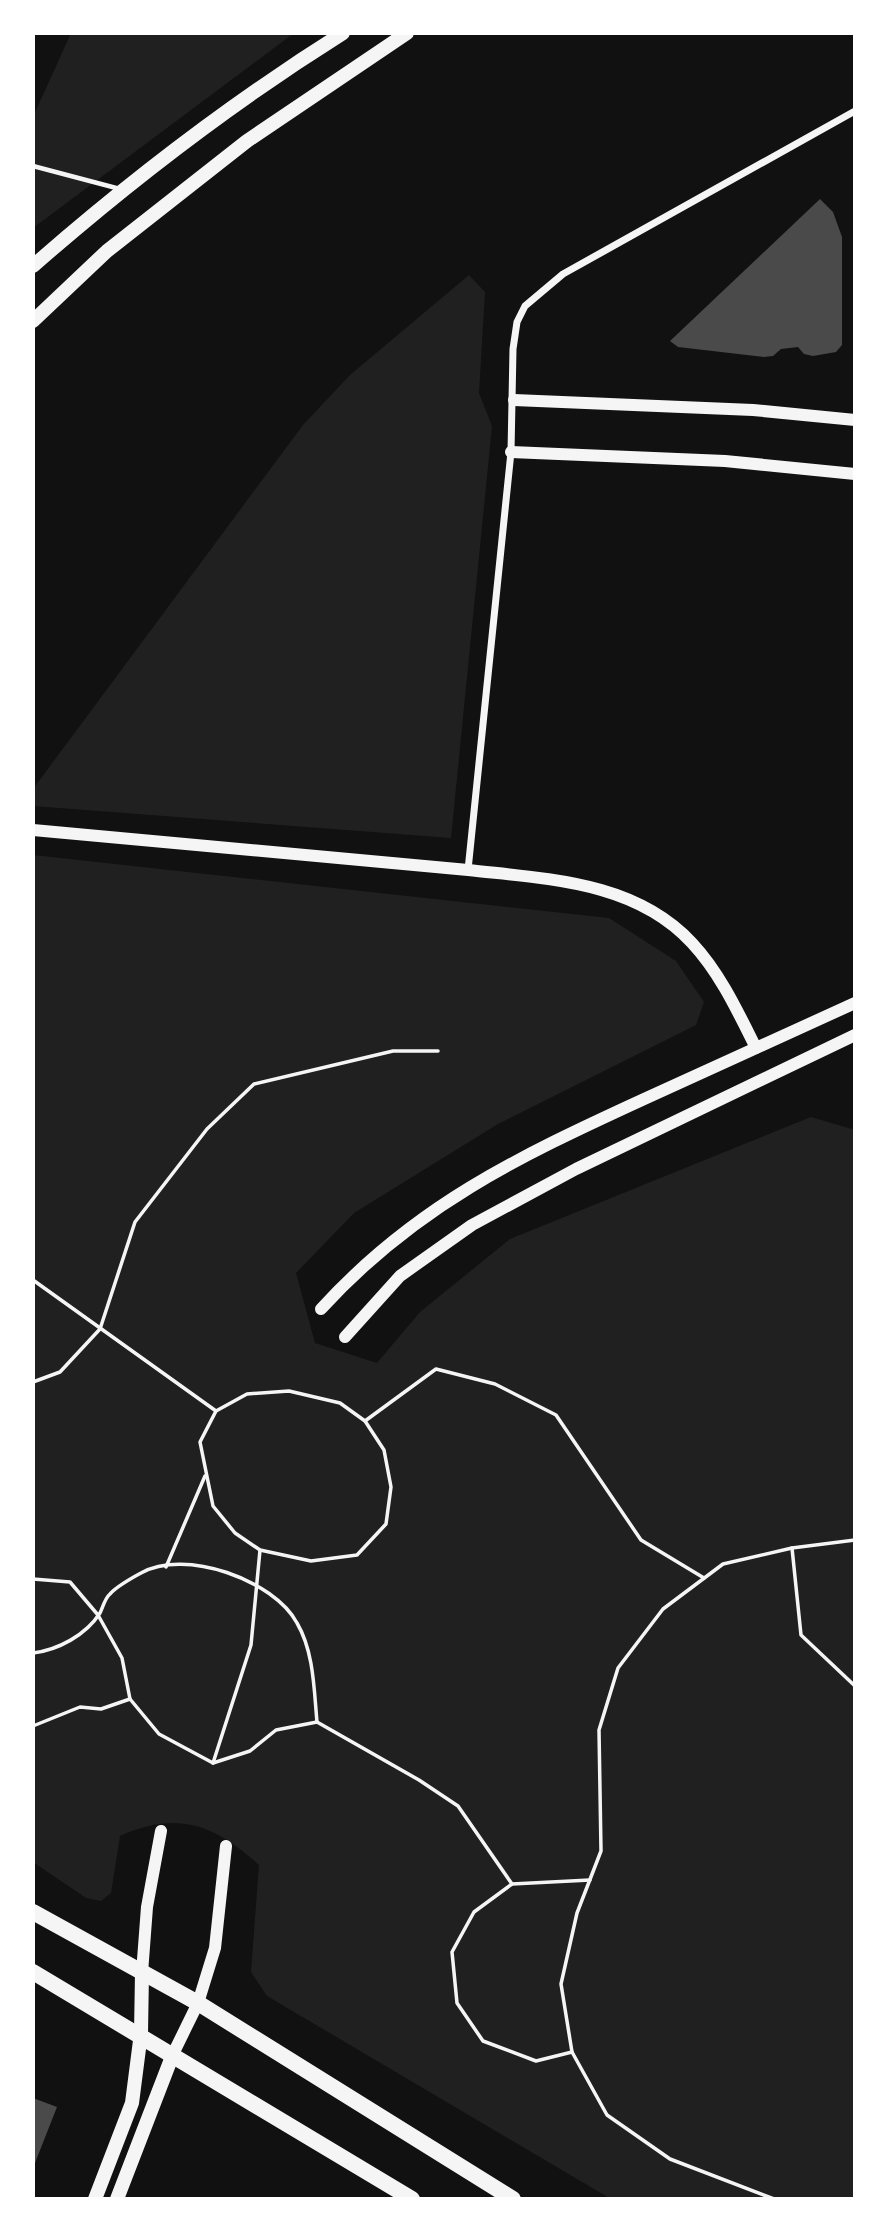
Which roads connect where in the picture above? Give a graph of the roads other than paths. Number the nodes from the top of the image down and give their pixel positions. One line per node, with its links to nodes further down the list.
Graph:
1 (343, 33): 5 (main road)
2 (407, 33): 7 (main road)
3 (855, 111): 8 (street)
4 (33, 166): 5 (lane)
5 (123, 190): 6 (main road)
6 (33, 267)
7 (33, 321)
8 (514, 400): 9 (street); 10 (street)
9 (855, 420)
10 (511, 452): 11 (street); 13 (street)
11 (855, 474)
12 (33, 830): 13 (street)
13 (468, 870): 16 (street)
14 (855, 1003): 16 (street)
15 (855, 1035): 18 (street)
16 (756, 1048): 17 (street)
17 (321, 1309)
18 (345, 1337)
19 (161, 1831): 23 (street)
20 (226, 1846): 24 (street)
21 (33, 1912): 23 (highway)
22 (33, 1972): 25 (highway)
23 (142, 1973): 24 (highway); 25 (main road)
24 (198, 2003): 26 (street); 30 (highway)
25 (141, 2033): 26 (highway); 27 (main road)
26 (173, 2054): 28 (main road); 29 (highway)
27 (95, 2199)
28 (117, 2199)
29 (412, 2199)
30 (513, 2199)

